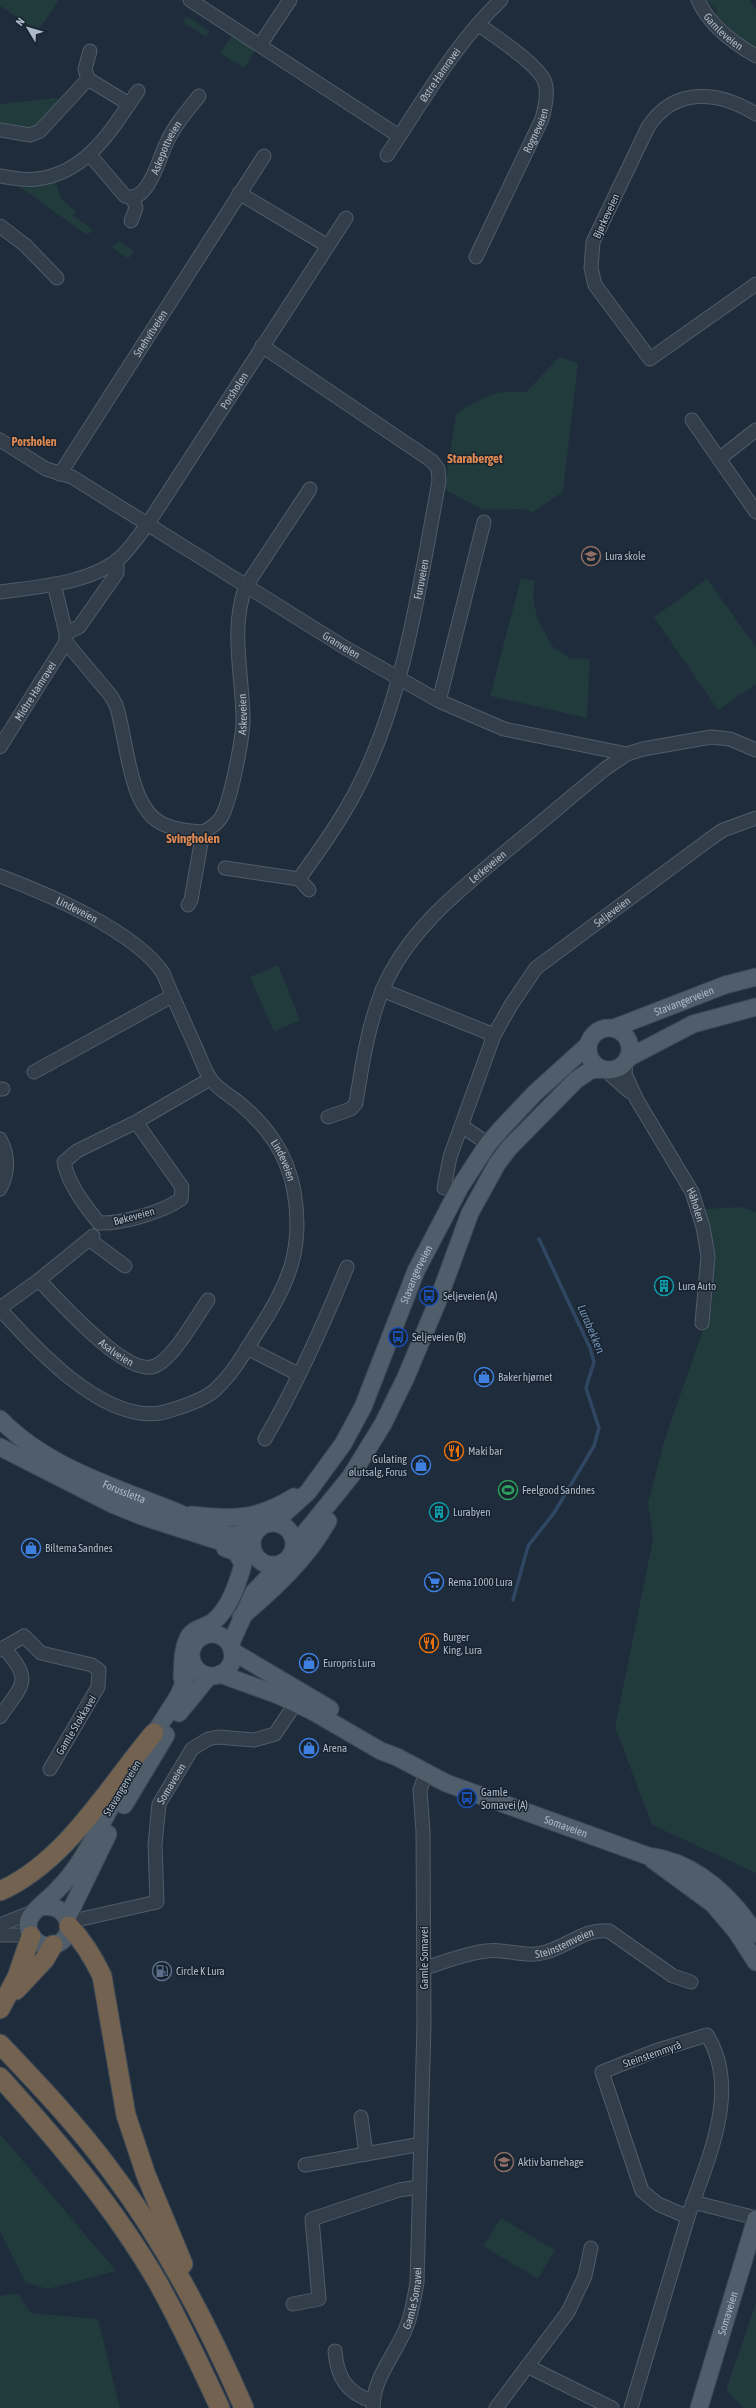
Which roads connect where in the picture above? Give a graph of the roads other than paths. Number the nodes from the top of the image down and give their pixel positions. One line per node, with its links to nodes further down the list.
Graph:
1 (290, 0): 6 (street)
2 (501, 0): 5 (street, Østre Hamravei)
3 (698, 0): 8 (street, Gamleveien)
4 (193, 1): 6 (street)
5 (478, 24): 15 (street, Østre Hamravei); 26 (street, Rogneveien)
6 (260, 45): 15 (street)
7 (90, 51): 9 (street)
8 (756, 56)
9 (88, 79): 12 (street); 14 (street)
10 (138, 92): 12 (street)
11 (199, 96): 21 (street, Askepottveien)
12 (129, 104): 16 (street)
13 (756, 114): 28 (street, Bjørkeveien)
14 (0, 130)
15 (399, 136): 17 (street, Østre Hamravei)
16 (90, 155): 19 (street); 21 (street)
17 (387, 155)
18 (264, 156): 20 (street, Snehvitveien)
19 (0, 176)
20 (239, 193): 25 (street); 34 (street, Snehvitveien)
21 (133, 198): 23 (street)
22 (346, 218): 25 (street, Porsholen)
23 (131, 222)
24 (0, 226): 27 (street)
25 (328, 246): 29 (street, Porsholen)
26 (476, 256)
27 (57, 278)
28 (756, 284)
29 (262, 346): 38 (street, Porsholen); 45 (street, Furuveien)
30 (692, 420): 33 (street)
31 (756, 430): 33 (street)
32 (0, 440): 34 (street)
33 (719, 459): 36 (street)
34 (60, 474): 38 (street)
35 (310, 489): 41 (street)
36 (756, 512)
37 (484, 522): 46 (street)
38 (147, 525): 39 (street, Porsholen); 41 (street, Granveien)
39 (117, 560): 40 (street, Porsholen); 43 (street, Porsholen)
40 (54, 584): 42 (street, Porsholen); 44 (street)
41 (246, 586): 45 (street, Granveien); 51 (street, Askeveien)
42 (0, 592)
43 (95, 604): 44 (street, Midtre Hamravei)
44 (66, 637): 47 (street, Midtre Hamravei); 51 (street)
45 (399, 679): 46 (street, Granveien); 54 (street, Furuveien)
46 (439, 700): 49 (street, Granveien)
47 (0, 747)
48 (756, 750): 49 (street, Lerkeveien)
49 (628, 754): 58 (street, Lerkeveien)
50 (756, 818): 62 (street, Seljeveien)
51 (203, 832): 56 (street)
52 (225, 868): 54 (street)
53 (0, 876): 59 (street, Lindeveien)
54 (299, 879): 55 (street)
55 (309, 890)
56 (188, 905)
57 (756, 977): 61 (main road, Stavangerveien)
58 (382, 990): 62 (street); 69 (street, Lerkeveien)
59 (172, 996): 66 (street); 67 (street, Lindeveien)
60 (756, 1007): 64 (main road)
61 (614, 1028): 63 (main road); 64 (main road)
62 (494, 1035): 71 (street, Seljeveien)
63 (588, 1046): 65 (main road); 73 (main road, Stavangerveien)
64 (627, 1060): 65 (main road); 68 (street, Håholen)
65 (604, 1070): 68 (street, Håholen); 88 (main road)
66 (34, 1072)
67 (210, 1079): 70 (street, Bøkeveien); 82 (street, Lindeveien)
68 (637, 1100): 81 (street, Håholen)
69 (328, 1117)
70 (136, 1122): 70 (street, Bøkeveien)
71 (462, 1126): 73 (street); 74 (street, Seljeveien)
72 (0, 1139): 75 (street)
73 (488, 1144): 86 (main road, Stavangerveien)
74 (444, 1188)
75 (0, 1189)
76 (125, 1266): 78 (street)
77 (347, 1267): 83 (street)
78 (39, 1280): 79 (street, Asalveien); 80 (street)
79 (208, 1300)
80 (0, 1308): 82 (street, Lindeveien)
81 (702, 1323)
82 (247, 1348): 83 (street)
83 (298, 1374): 85 (street)
84 (0, 1419): 89 (main road, Forussletta)
85 (265, 1439)
86 (343, 1444): 89 (main road); 90 (main road, Stavangerveien)
87 (0, 1447): 92 (main road, Forussletta)
88 (351, 1476): 93 (main road); 96 (main road)
89 (179, 1513): 91 (main road, Forussletta)
90 (275, 1522): 91 (main road); 93 (main road)
91 (259, 1528): 94 (main road)
92 (191, 1532): 94 (main road, Forussletta); 102 (main road)
93 (295, 1545): 95 (main road)
94 (253, 1553): 95 (main road); 97 (main road)
95 (281, 1564): 96 (main road)
96 (241, 1617): 98 (main road)
97 (209, 1634): 98 (main road); 100 (main road)
98 (231, 1648): 101 (main road); 103 (main road, Somaveien)
99 (2, 1649): 104 (street, Gamle Stokkavei); 106 (street, Gamle Stokkavei)
100 (192, 1662): 101 (main road); 102 (main road, Stavangerveien)
101 (214, 1675): 103 (main road, Somaveien); 111 (main road, Stavangerveien)
102 (179, 1695): 105 (main road, Stavangerveien)
103 (299, 1698): 107 (main road, Somaveien); 111 (street, Somaveien)
104 (0, 1717)
105 (154, 1733): 109 (highway); 110 (main road, Stavangerveien)
106 (50, 1769)
107 (426, 1773): 108 (main road, Somaveien); 118 (street, Gamle Somavei)
108 (648, 1856): 113 (main road, Somaveien); 117 (main road, Somaveien)
109 (0, 1891)
110 (38, 1909): 111 (main road); 112 (street); 115 (main road)
111 (68, 1922): 116 (main road); 132 (highway)
112 (0, 1925)
113 (756, 1934)
114 (0, 1935): 115 (street)
115 (31, 1936): 116 (main road); 120 (highway)
116 (53, 1945): 120 (highway)
117 (756, 1962)
118 (424, 1968): 119 (street, Steinstemveien); 124 (street, Gamle Somavei)
119 (691, 1982)
120 (3, 2004)
121 (0, 2044): 132 (highway)
122 (0, 2077): 137 (highway)
123 (361, 2117): 125 (street)
124 (421, 2144): 125 (street); 127 (street, Gamle Somavei)
125 (366, 2154): 126 (street)
126 (305, 2165)
127 (419, 2187): 133 (street); 136 (street, Gamle Somavei)
128 (693, 2202): 129 (street, Steinstemmyrå); 129 (street, Steinstemmyrå); 130 (street)
129 (688, 2217): 141 (street, Steinstemmyrå)
130 (756, 2219): 142 (main road, Somaveien)
131 (591, 2248): 135 (street)
132 (195, 2302): 138 (highway)
133 (293, 2304)
134 (335, 2351): 136 (street, Gamle Somavei)
135 (527, 2366): 139 (street); 140 (street)
136 (373, 2404)
137 (220, 2408)
138 (244, 2408)
139 (496, 2408)
140 (612, 2408)
141 (631, 2408)
142 (699, 2408)

